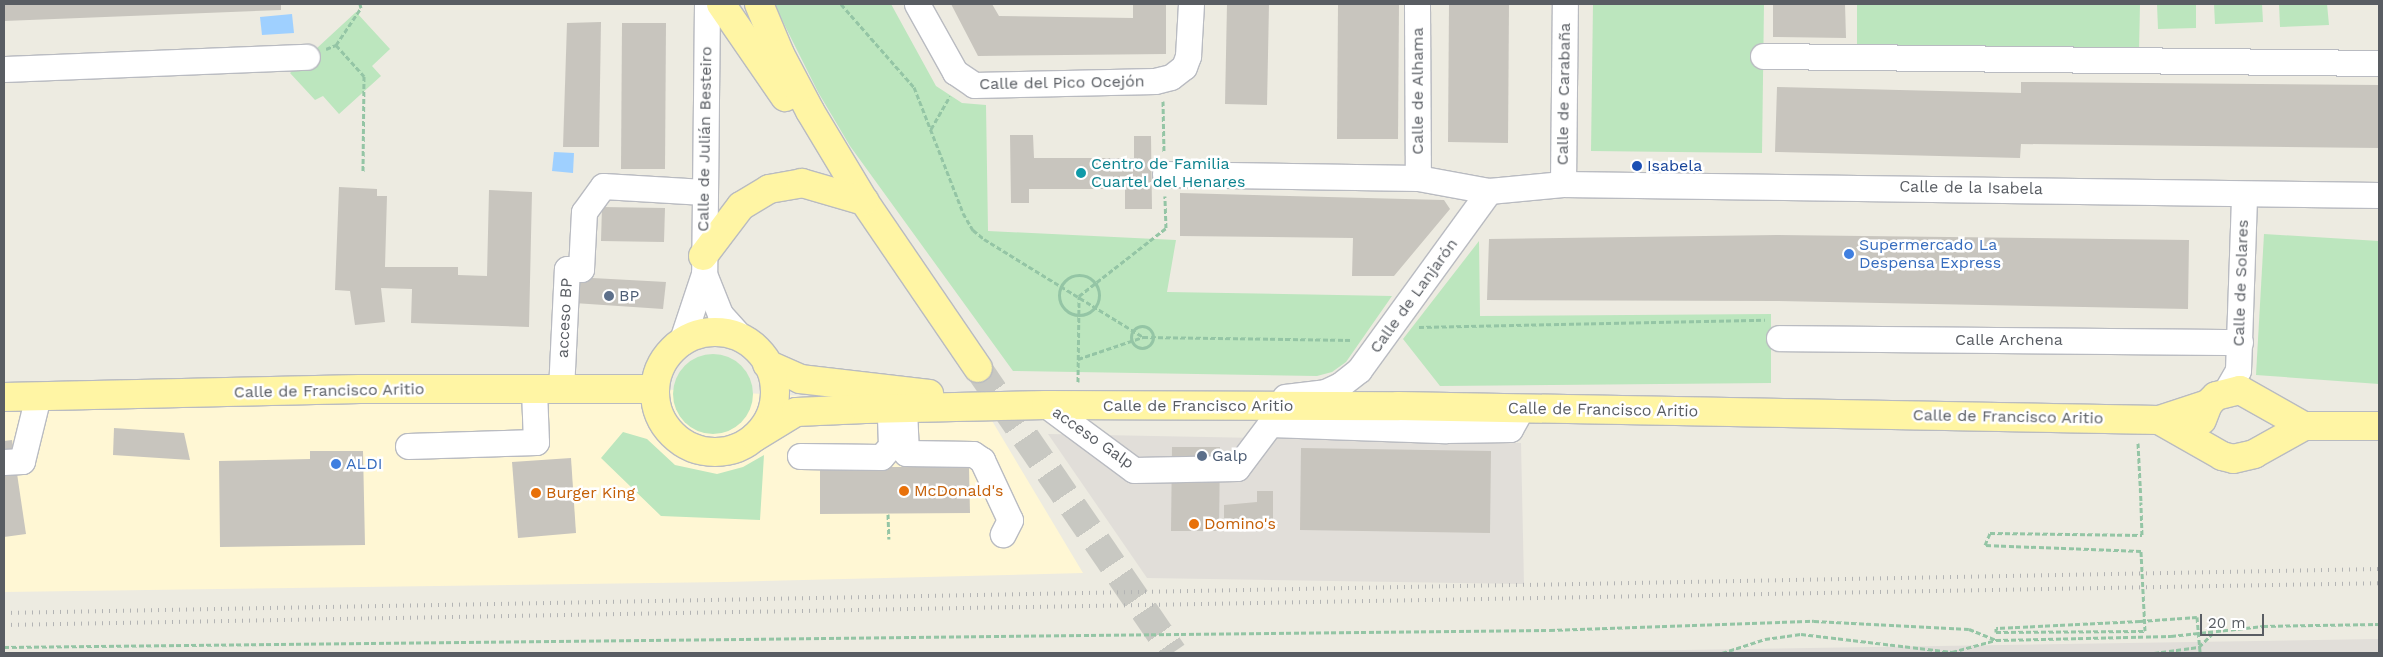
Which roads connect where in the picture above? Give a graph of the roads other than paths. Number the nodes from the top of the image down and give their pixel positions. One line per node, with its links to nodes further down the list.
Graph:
1 (707, 4): 16 (street, Calle de Julián Besteiro)
2 (720, 4): 19 (main road)
3 (759, 4): 19 (main road)
4 (917, 4): 5 (street, Calle del Pico Ocejón)
5 (1191, 4)
6 (1417, 4): 13 (street, Calle de Alhama)
7 (1565, 4): 14 (street, Calle de Carabaña)
8 (1763, 56): 10 (street)
9 (307, 57): 11 (street)
10 (2379, 63)
11 (4, 68)
12 (1165, 174): 13 (street)
13 (1418, 178): 15 (street)
14 (1563, 184): 15 (street); 17 (street, Calle de la Isabela)
15 (1489, 191): 35 (street, Calle de Lanjarón)
16 (704, 192): 20 (street, Calle de Julián Besteiro); 29 (street, acceso BP)
17 (2244, 195): 18 (street, Calle de la Isabela); 23 (street, Calle de Solares)
18 (2379, 195)
19 (864, 201): 20 (main road); 26 (main road)
20 (704, 265): 21 (street, Calle de Julián Besteiro); 24 (street, Calle de Julián Besteiro)
21 (741, 337): 24 (main road); 25 (main road)
22 (1779, 338): 23 (street, Calle Archena)
23 (2240, 342): 30 (street, Calle de Solares)
24 (681, 343): 27 (main road)
25 (767, 364): 33 (main road, Calle de Francisco Aritio); 39 (main road)
26 (978, 368)
27 (654, 389): 29 (main road, Calle de Francisco Aritio); 39 (main road)
28 (534, 390): 29 (main road, Calle de Francisco Aritio); 31 (main road, Calle de Francisco Aritio); 40 (street)
29 (561, 390)
30 (2236, 392): 36 (main road, Calle de Francisco Aritio); 37 (main road); 41 (main road); 42 (main road)
31 (38, 396): 32 (main road, Calle de Francisco Aritio); 44 (street)
32 (4, 397)
33 (1046, 405): 34 (main road, Calle de Francisco Aritio); 35 (main road, Calle de Francisco Aritio); 35 (street, acceso Galp)
34 (897, 409): 39 (main road, Calle de Francisco Aritio); 43 (street); 45 (street)
35 (1268, 413): 36 (main road, Calle de Francisco Aritio)
36 (2149, 419): 42 (main road, Calle de Francisco Aritio)
37 (2304, 426): 38 (main road, Calle de Francisco Aritio); 41 (main road, Calle de Francisco Aritio)
38 (2379, 426)
39 (755, 437)
40 (408, 446)
41 (2262, 447): 42 (main road, Calle de Francisco Aritio)
42 (2213, 450)
43 (800, 456)
44 (4, 462)
45 (1003, 534)

